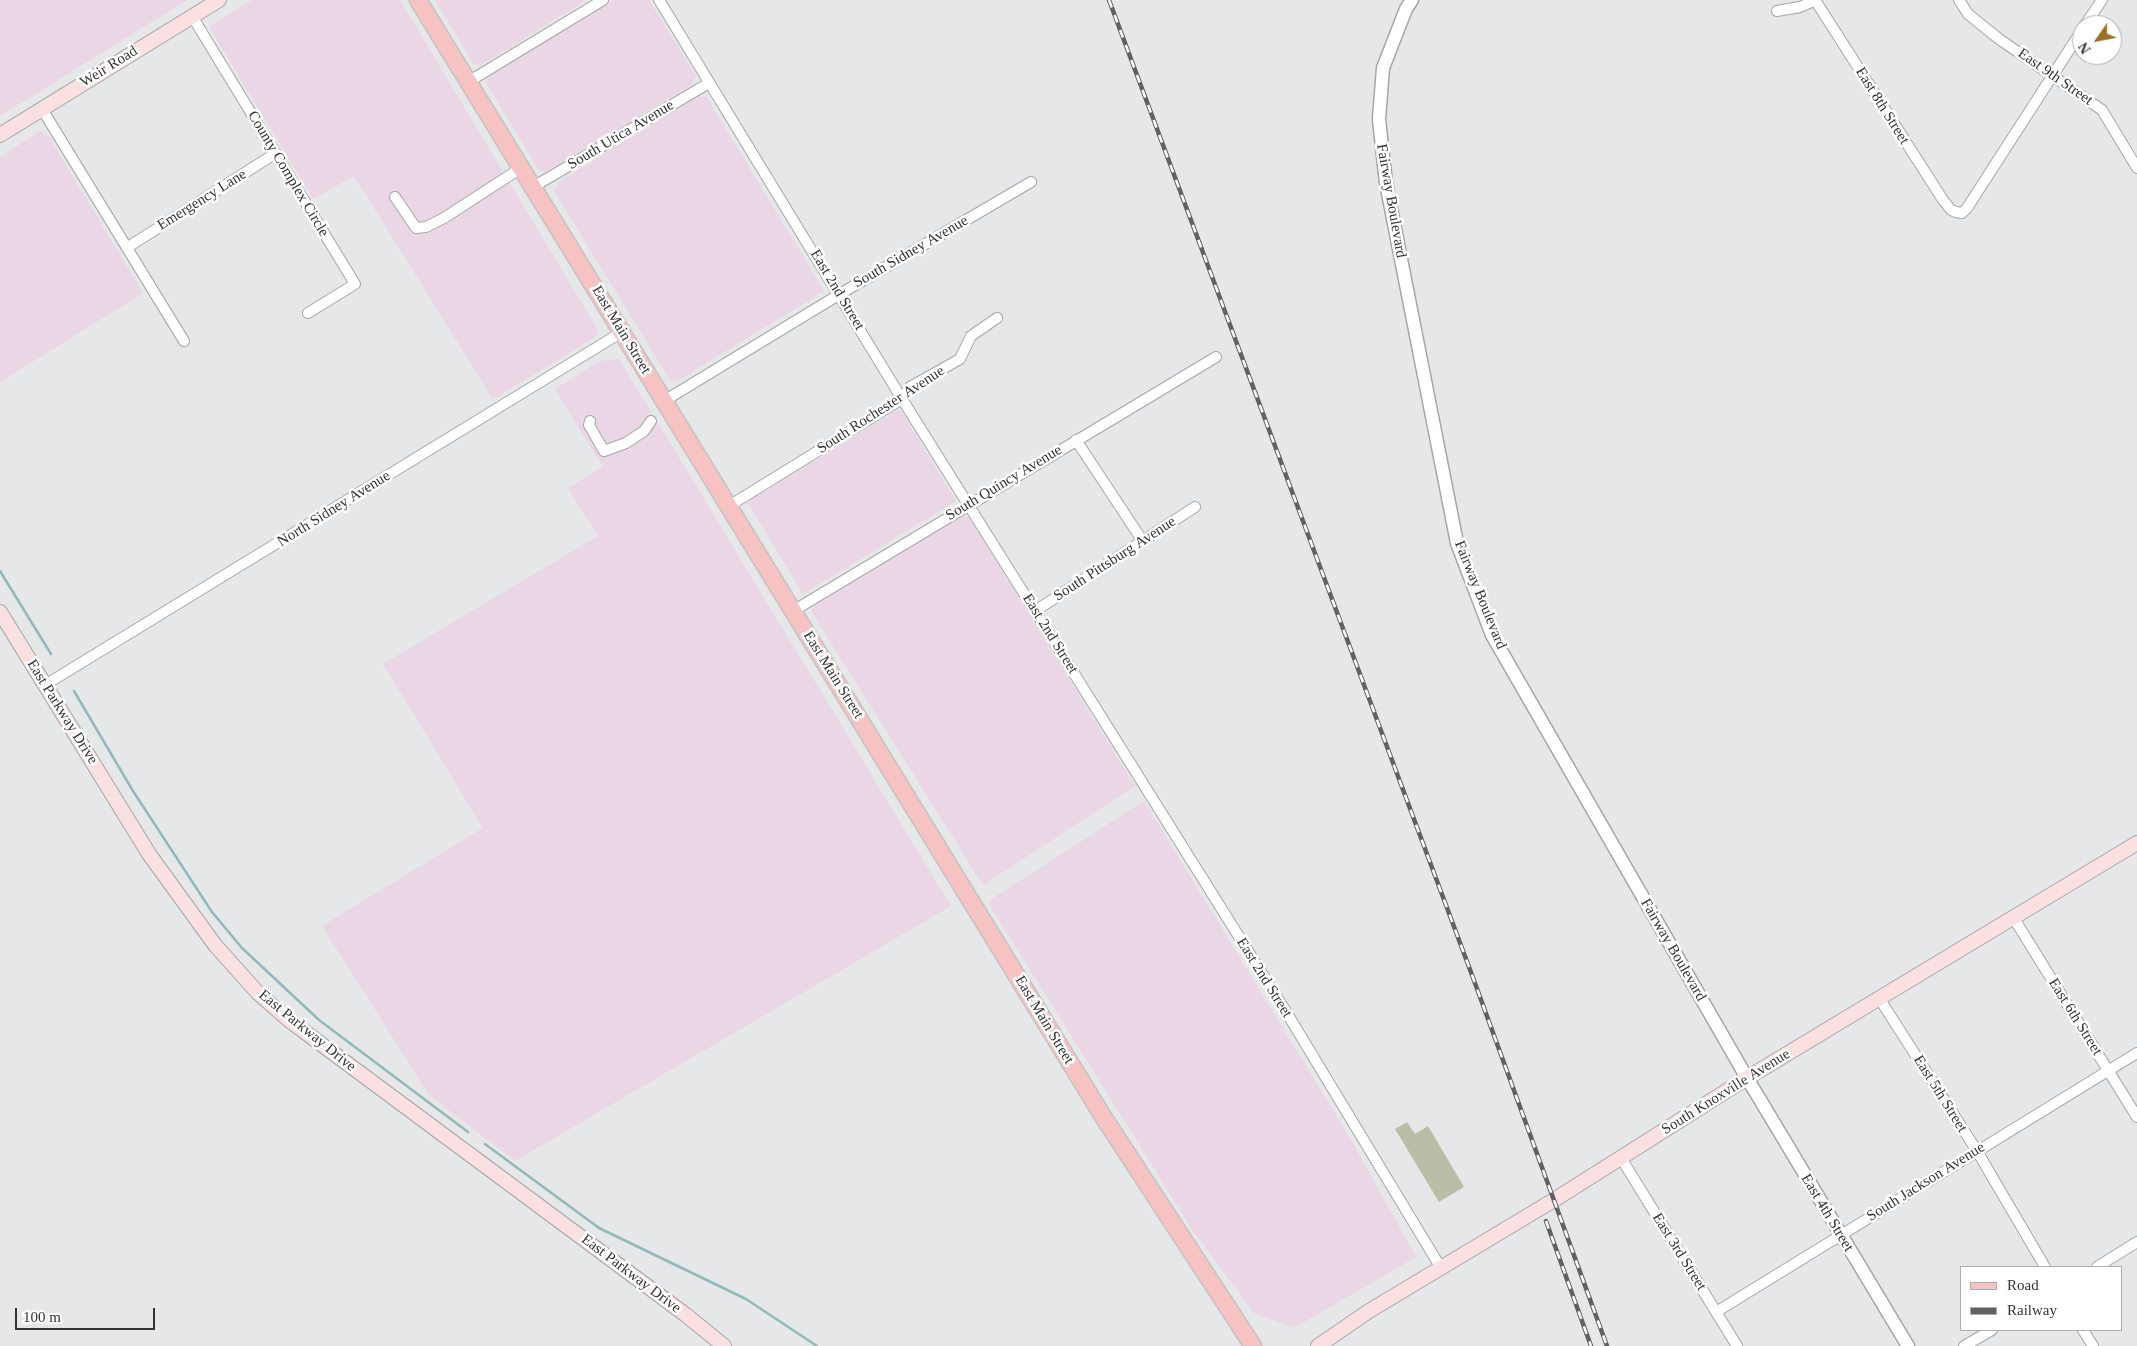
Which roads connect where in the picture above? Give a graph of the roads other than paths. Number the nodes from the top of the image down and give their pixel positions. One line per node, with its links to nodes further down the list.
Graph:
1 (219, 0): 11 (main road, Weir Road)
2 (418, 0): 14 (main road, East Main Street)
3 (603, 0): 14 (street)
4 (659, 0): 15 (street, East 2nd Street)
5 (1412, 0): 49 (street, Fairway Boulevard)
6 (1816, 0): 9 (street); 13 (street, East 8th Street)
7 (1959, 0): 13 (street, East 9th Street)
8 (2102, 0): 10 (street)
9 (1777, 11)
10 (2092, 15)
11 (192, 16): 16 (main road, Weir Road); 18 (street, County Complex Circle)
12 (2072, 45): 13 (street)
13 (2053, 74): 20 (street, East 9th Street)
14 (468, 82): 19 (main road, East Main Street)
15 (709, 82): 22 (street, South Utica Avenue); 25 (street, East 2nd Street)
16 (42, 109): 17 (main road, Weir Road); 24 (street)
17 (0, 135)
18 (276, 153): 24 (street, Emergency Lane); 26 (street, County Complex Circle)
19 (521, 168): 22 (main road, East Main Street); 23 (street)
20 (2137, 168)
21 (1031, 182): 25 (street, South Sidney Avenue)
22 (533, 187): 28 (main road, East Main Street)
23 (395, 198)
24 (128, 247): 29 (street)
25 (840, 294): 31 (street, East 2nd Street); 32 (street, South Sidney Avenue)
26 (308, 313)
27 (997, 318): 31 (street, South Rochester Avenue)
28 (622, 332): 32 (main road, East Main Street); 43 (street, North Sidney Avenue)
29 (184, 340)
30 (1216, 357): 35 (street, South Quincy Avenue)
31 (902, 399): 36 (street, East 2nd Street); 37 (street, South Rochester Avenue)
32 (664, 401): 37 (main road, East Main Street)
33 (590, 421): 34 (street)
34 (651, 421)
35 (1076, 440): 36 (street, South Quincy Avenue); 39 (street)
36 (970, 505): 40 (street, South Quincy Avenue); 41 (street, East 2nd Street)
37 (729, 506): 40 (main road, East Main Street)
38 (1195, 507): 39 (street, South Pittsburg Avenue)
39 (1142, 540): 41 (street, South Pittsburg Avenue)
40 (793, 611): 62 (main road, East Main Street)
41 (1036, 611): 57 (street, East 2nd Street)
42 (0, 612): 43 (main road, East Parkway Drive)
43 (45, 685): 61 (main road, East Parkway Drive)
44 (2137, 842): 45 (main road, South Knoxville Avenue)
45 (2013, 917): 46 (main road, South Knoxville Avenue); 48 (street, East 6th Street)
46 (1879, 998): 49 (main road, South Knoxville Avenue); 51 (street, East 5th Street)
47 (2137, 1052): 48 (street, South Jackson Avenue)
48 (2108, 1070): 50 (street, East 6th Street); 51 (street, South Jackson Avenue)
49 (1747, 1078): 52 (main road, South Knoxville Avenue); 53 (street, East 4th Street)
50 (2137, 1117)
51 (1977, 1151): 53 (street, South Jackson Avenue); 55 (street, East 5th Street)
52 (1621, 1158): 57 (main road, South Knoxville Avenue); 58 (street, East 3rd Street)
53 (1840, 1235): 58 (street, South Jackson Avenue); 65 (street, East 4th Street)
54 (2137, 1242): 56 (street)
55 (2044, 1266)
56 (2099, 1266)
57 (1441, 1268): 63 (main road, South Knoxville Avenue)
58 (1716, 1312): 64 (street, East 3rd Street)
59 (1990, 1331): 66 (street)
60 (2084, 1331): 67 (street)
61 (724, 1346)
62 (1253, 1346)
63 (1318, 1346)
64 (1737, 1346)
65 (1908, 1346)
66 (1964, 1346)
67 (2094, 1346)

